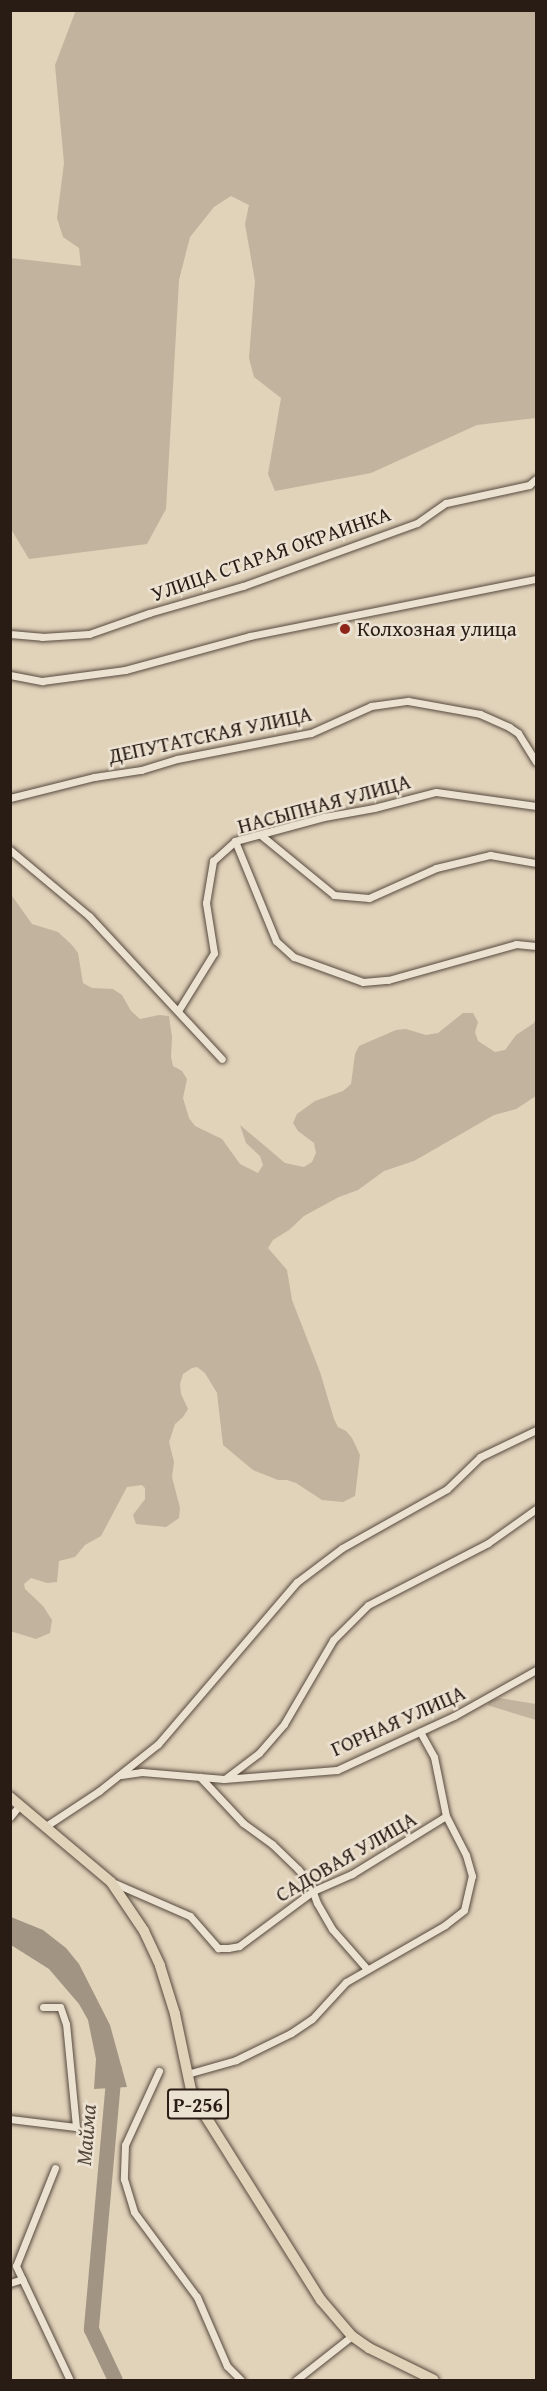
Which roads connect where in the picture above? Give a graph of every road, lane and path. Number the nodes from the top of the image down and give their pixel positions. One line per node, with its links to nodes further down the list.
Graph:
1 (537, 479): 3 (street, УЛИЦА СТАРАЯ ОКРАИНКА)
2 (537, 579): 4 (street)
3 (10, 634)
4 (10, 675)
5 (537, 762): 6 (street, ДЕПУТАТСКАЯ УЛИЦА)
6 (10, 798)
7 (537, 806): 8 (street, НАСЫПНАЯ УЛИЦА)
8 (262, 836): 9 (street, НАСЫПНАЯ УЛИЦА); 11 (street)
9 (235, 842): 12 (street); 13 (street, НАСЫПНАЯ УЛИЦА)
10 (10, 850): 13 (street)
11 (537, 862)
12 (537, 946)
13 (178, 1011): 14 (street)
14 (222, 1059)
15 (537, 1430): 19 (street)
16 (537, 1509): 21 (street)
17 (537, 1670): 18 (street, ГОРНАЯ УЛИЦА)
18 (420, 1732): 21 (street, ГОРНАЯ УЛИЦА); 23 (street)
19 (121, 1774): 20 (street, ГОРНАЯ УЛИЦА); 25 (street)
20 (200, 1777): 21 (street, ГОРНАЯ УЛИЦА); 27 (street)
21 (224, 1779)
22 (15, 1802): 24 (street); 25 (main road, Р-256)
23 (446, 1816): 27 (street, САДОВАЯ УЛИЦА); 28 (street)
24 (10, 1817)
25 (46, 1826): 26 (main road, Р-256)
26 (111, 1882): 27 (street, САДОВАЯ УЛИЦА); 31 (main road, Р-256)
27 (313, 1891): 28 (street)
28 (367, 1969): 31 (street)
29 (43, 2007): 32 (street)
30 (159, 2071): 38 (street)
31 (187, 2074): 36 (main road, Р-256)
32 (10, 2120)
33 (55, 2168): 34 (street)
34 (22, 2279): 35 (street); 37 (street)
35 (10, 2283)
36 (352, 2336): 39 (street); 40 (main road, Р-256)
37 (70, 2380)
38 (241, 2380)
39 (296, 2380)
40 (434, 2380)

